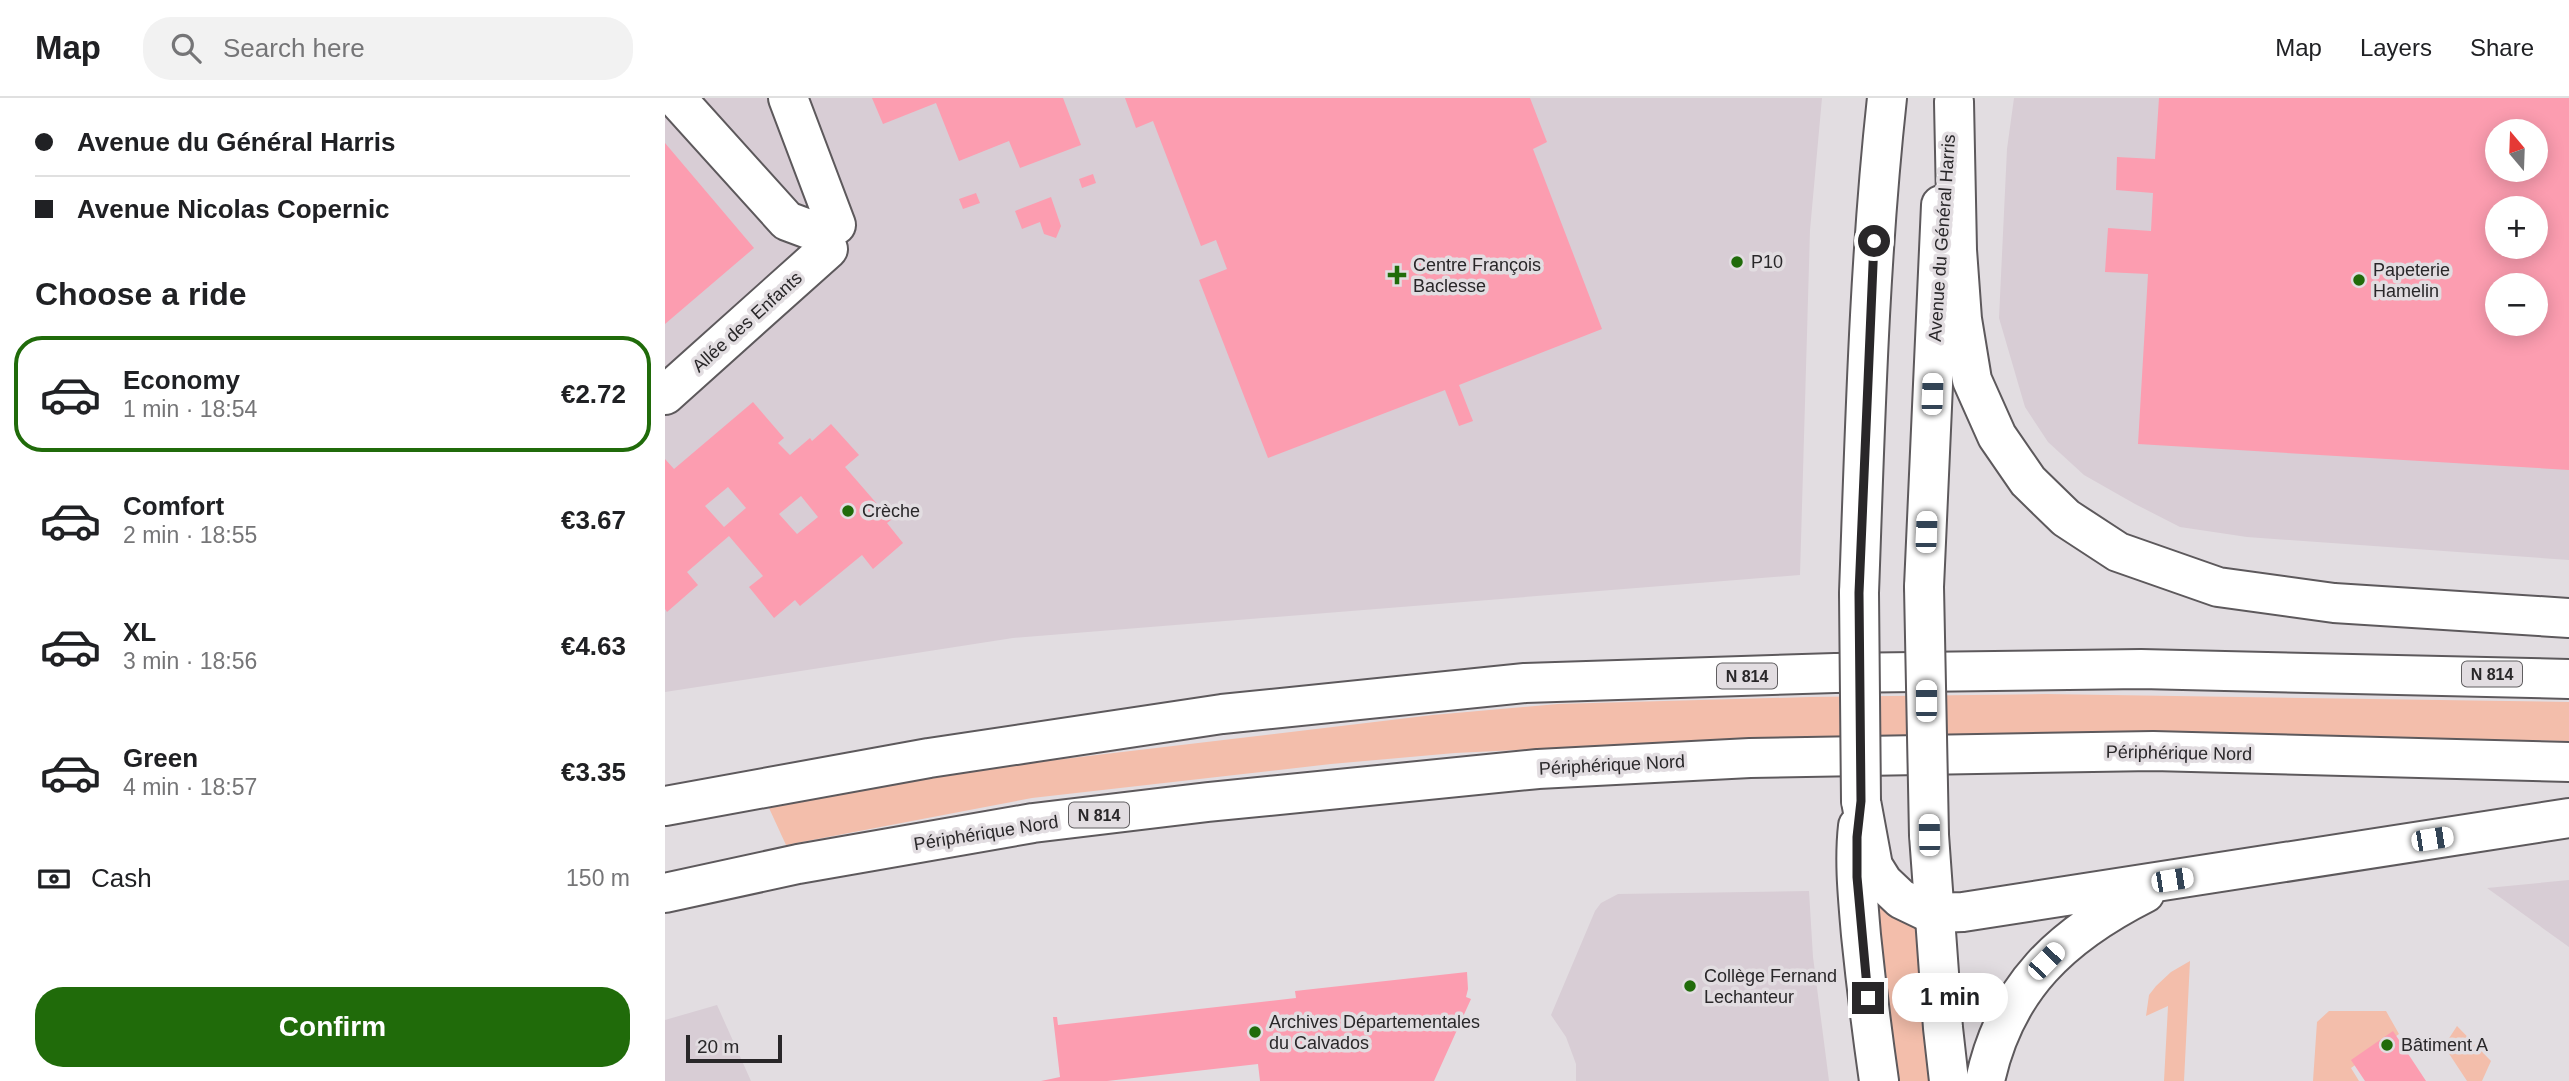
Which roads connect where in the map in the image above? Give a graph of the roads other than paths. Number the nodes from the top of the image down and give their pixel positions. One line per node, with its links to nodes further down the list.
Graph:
1 (676, 98): 5 (main road)
2 (789, 98): 5 (main road)
3 (1887, 98): 14 (main road, bridge)
4 (1954, 100): 7 (main road); 17 (main road, Avenue du Général Harris, bridge)
5 (829, 236): 6 (main road, Allée des Enfants)
6 (665, 395)
7 (2569, 618)
8 (2569, 672): 9 (main road, N 814)
9 (2416, 675): 10 (main road, N 814); 12 (main road, N 814)
10 (2569, 679)
11 (2569, 762): 16 (main road, Périphérique Nord / N 814)
12 (665, 806)
13 (2569, 818): 15 (main road)
14 (1862, 825): 17 (main road); 18 (main road)
15 (2172, 880): 17 (main road); 20 (main road)
16 (665, 893)
17 (1934, 913): 19 (main road, Avenue du Général Harris)
18 (1879, 1081)
19 (1949, 1081)
20 (1985, 1081)

